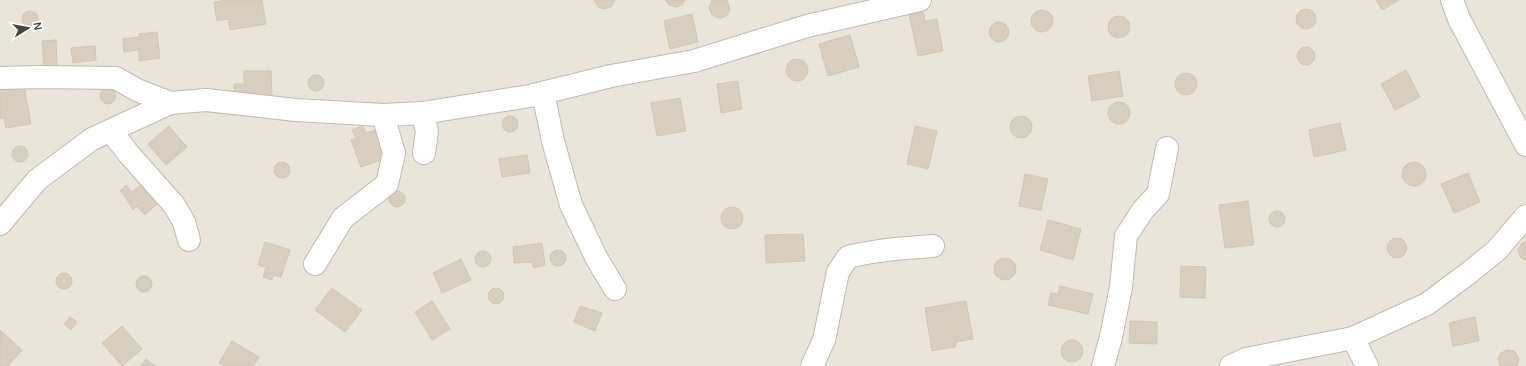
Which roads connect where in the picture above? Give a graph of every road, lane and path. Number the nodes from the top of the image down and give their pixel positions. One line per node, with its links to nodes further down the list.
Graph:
1 (920, 0): 4 (street)
2 (1452, 0): 9 (street)
3 (0, 78): 5 (street)
4 (543, 93): 6 (street); 17 (street)
5 (170, 103): 7 (street); 8 (street)
6 (422, 113): 7 (street); 11 (street)
7 (383, 115): 16 (street)
8 (111, 131): 13 (street); 14 (street)
9 (1526, 145)
10 (1167, 148): 20 (street)
11 (424, 153)
12 (1526, 216): 18 (street)
13 (0, 224)
14 (189, 240)
15 (933, 246): 19 (street)
16 (315, 264)
17 (615, 289)
18 (1353, 338): 21 (street); 22 (street)
19 (812, 366)
20 (1103, 366)
21 (1231, 366)
22 (1367, 366)

